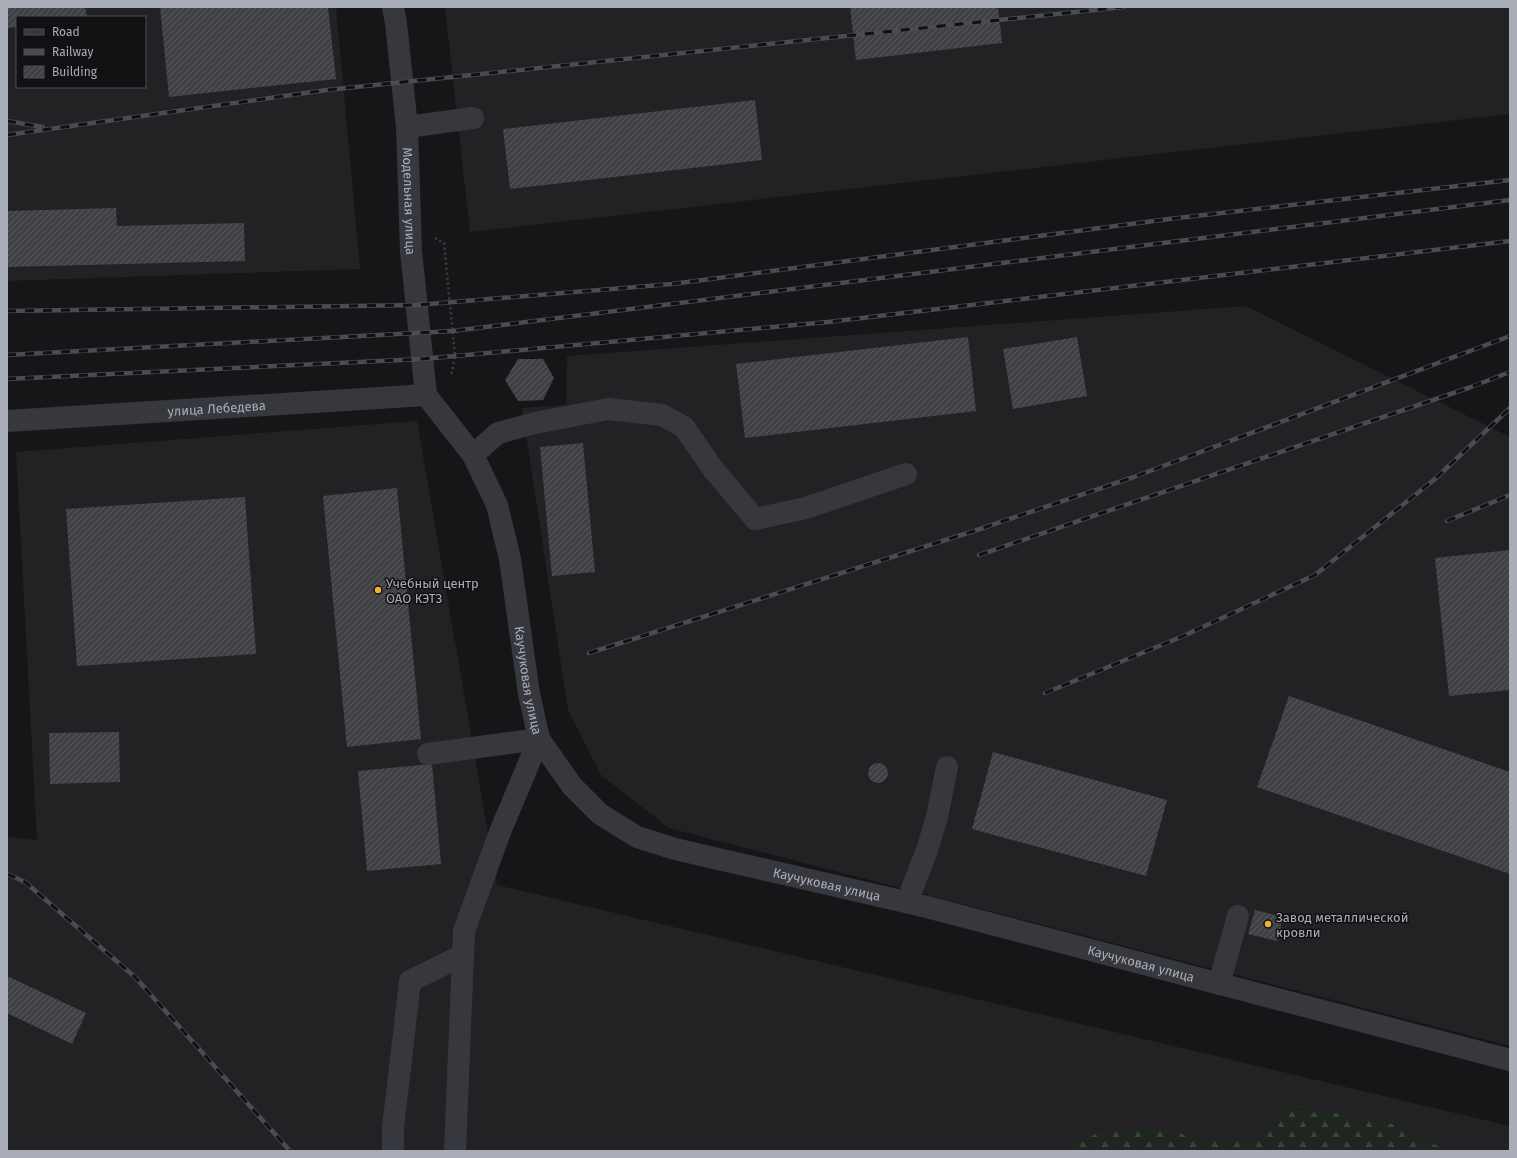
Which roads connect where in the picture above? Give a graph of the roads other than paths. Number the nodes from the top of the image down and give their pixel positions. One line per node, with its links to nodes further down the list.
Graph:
1 (393, 7): 3 (street, Модельная улица)
2 (473, 118): 3 (street)
3 (406, 127): 4 (street, Модельная улица)
4 (426, 395): 5 (street, улица Лебедева); 6 (street, Каучуковая улица)
5 (7, 421)
6 (473, 455): 7 (street); 8 (street, Каучуковая улица)
7 (906, 474)
8 (539, 739): 9 (street); 11 (street, Каучуковая улица); 13 (street)
9 (428, 754)
10 (947, 768): 11 (street)
11 (907, 902): 14 (street, Каучуковая улица)
12 (1238, 916): 14 (street)
13 (463, 955): 16 (street); 17 (street)
14 (1219, 984): 15 (street, Каучуковая улица)
15 (1510, 1060)
16 (393, 1151)
17 (456, 1151)

